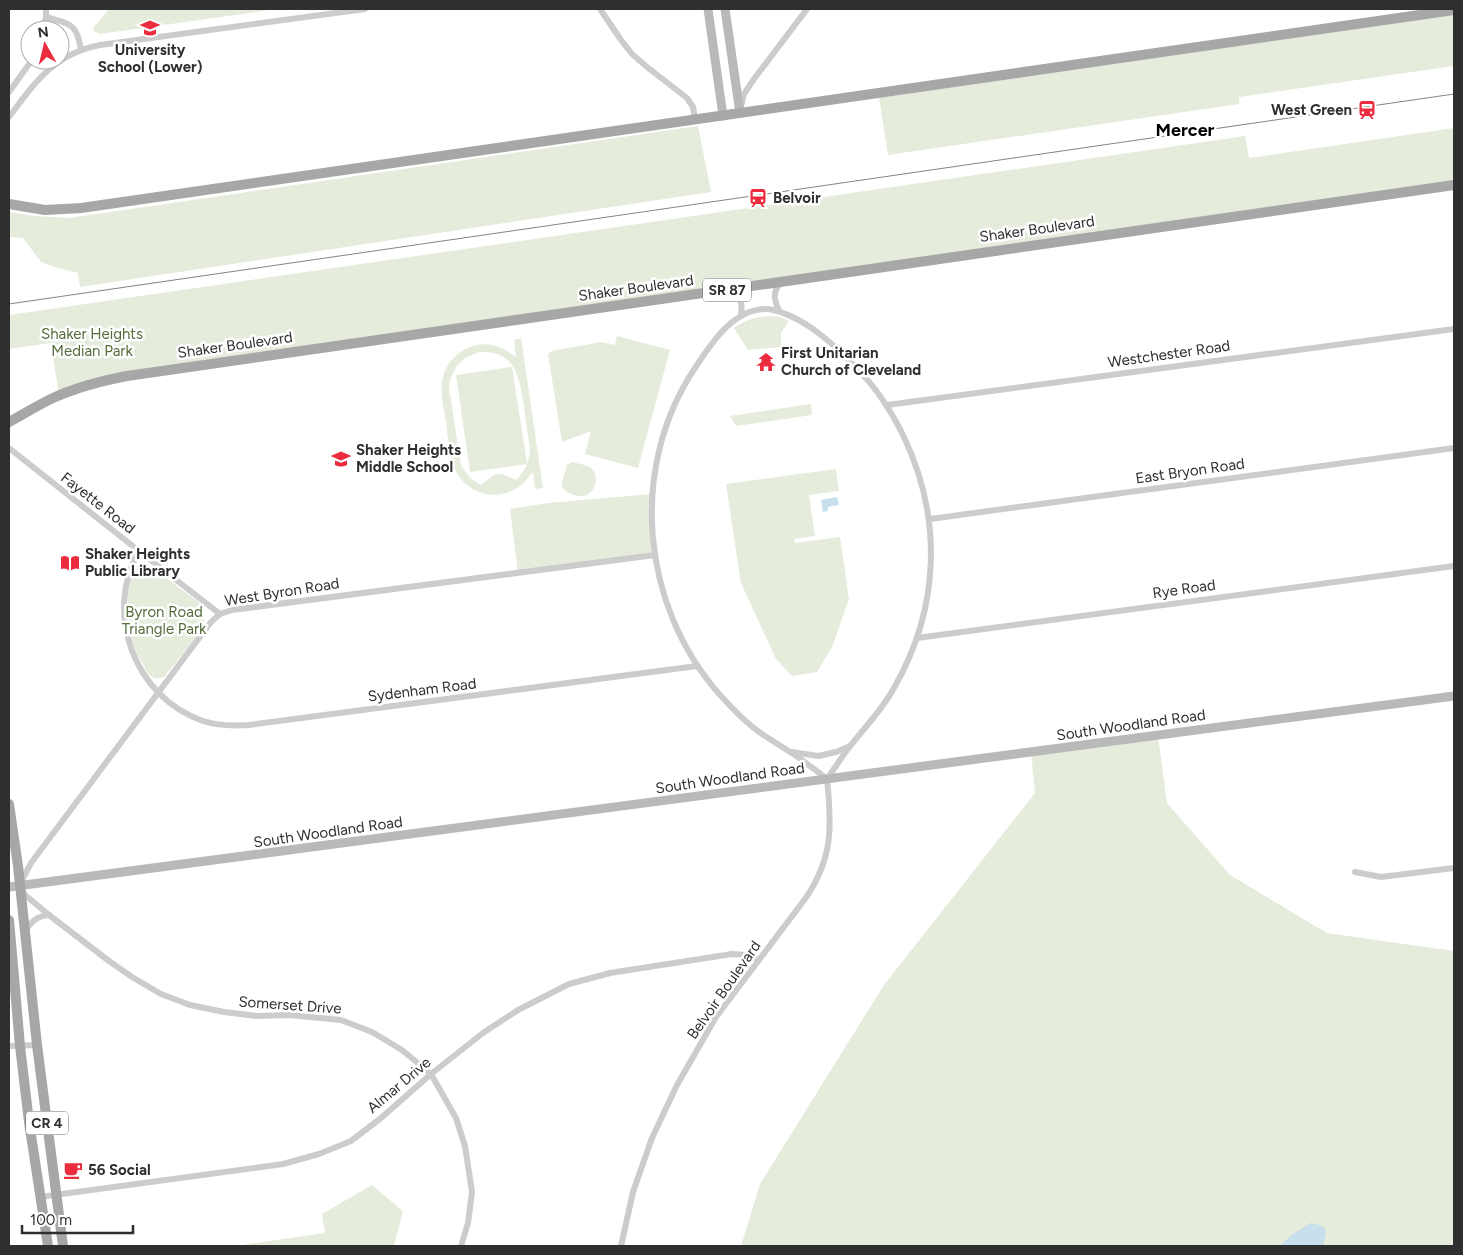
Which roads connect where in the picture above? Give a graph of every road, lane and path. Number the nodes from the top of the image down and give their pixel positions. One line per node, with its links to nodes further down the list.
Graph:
1 (46, 9): 8 (street)
2 (365, 9): 10 (street)
3 (600, 9): 18 (street)
4 (708, 9): 13 (street)
5 (726, 9): 12 (street)
6 (807, 9): 15 (street)
7 (1454, 10): 15 (main road)
8 (46, 17): 9 (street); 10 (street)
9 (45, 20)
10 (81, 50): 17 (street)
11 (25, 70): 14 (street)
12 (735, 81): 13 (street); 15 (street)
13 (718, 82): 16 (street)
14 (9, 92)
15 (740, 113): 16 (main road)
16 (723, 116): 18 (main road)
17 (9, 117)
18 (695, 120): 20 (main road)
19 (1454, 185): 21 (main road, Shaker Boulevard / SR 87)
20 (9, 204)
21 (781, 282): 22 (main road, Shaker Boulevard / SR 87); 23 (street)
22 (732, 289): 24 (street); 27 (main road, Shaker Boulevard / SR 87)
23 (779, 311): 24 (street); 26 (street)
24 (741, 316): 32 (street)
25 (1454, 329): 26 (street, Westchester Road)
26 (887, 404): 30 (street)
27 (9, 422)
28 (9, 448): 31 (street, Fayette Road)
29 (1454, 448): 30 (street, East Bryon Road)
30 (930, 519): 35 (street)
31 (139, 551): 34 (street, Fayette Road); 37 (street, Sydenham Road)
32 (654, 555): 34 (street, West Byron Road); 36 (street)
33 (1454, 566): 35 (street, Rye Road)
34 (220, 614): 37 (street, West Byron Road)
35 (917, 638): 39 (street)
36 (697, 666): 37 (street, Sydenham Road); 40 (street)
37 (158, 693): 45 (street, West Byron Road)
38 (1454, 696): 41 (street, South Woodland Road)
39 (851, 745): 40 (street); 41 (street)
40 (791, 752): 41 (street)
41 (827, 779): 45 (street, South Woodland Road); 49 (street, Belvoir Boulevard)
42 (9, 804): 45 (main road, CR 4)
43 (1454, 868): 44 (street)
44 (1355, 872)
45 (14, 887): 46 (street, Somerset Drive); 48 (main road, CR 4)
46 (49, 915): 48 (street); 54 (street, Somerset Drive)
47 (9, 920): 50 (main road)
48 (25, 932): 51 (main road, CR 4)
49 (758, 960): 54 (street, Almar Drive); 60 (street, Belvoir Boulevard)
50 (12, 992): 53 (main road)
51 (37, 1045): 53 (street); 55 (main road, CR 4)
52 (9, 1046): 53 (street)
53 (20, 1046): 56 (main road)
54 (431, 1074): 55 (street, Almar Drive); 59 (street, Somerset Drive)
55 (56, 1195): 56 (street, Almar Drive); 58 (main road, CR 4)
56 (40, 1197): 57 (main road)
57 (48, 1246)
58 (63, 1246)
59 (461, 1246)
60 (621, 1246)

